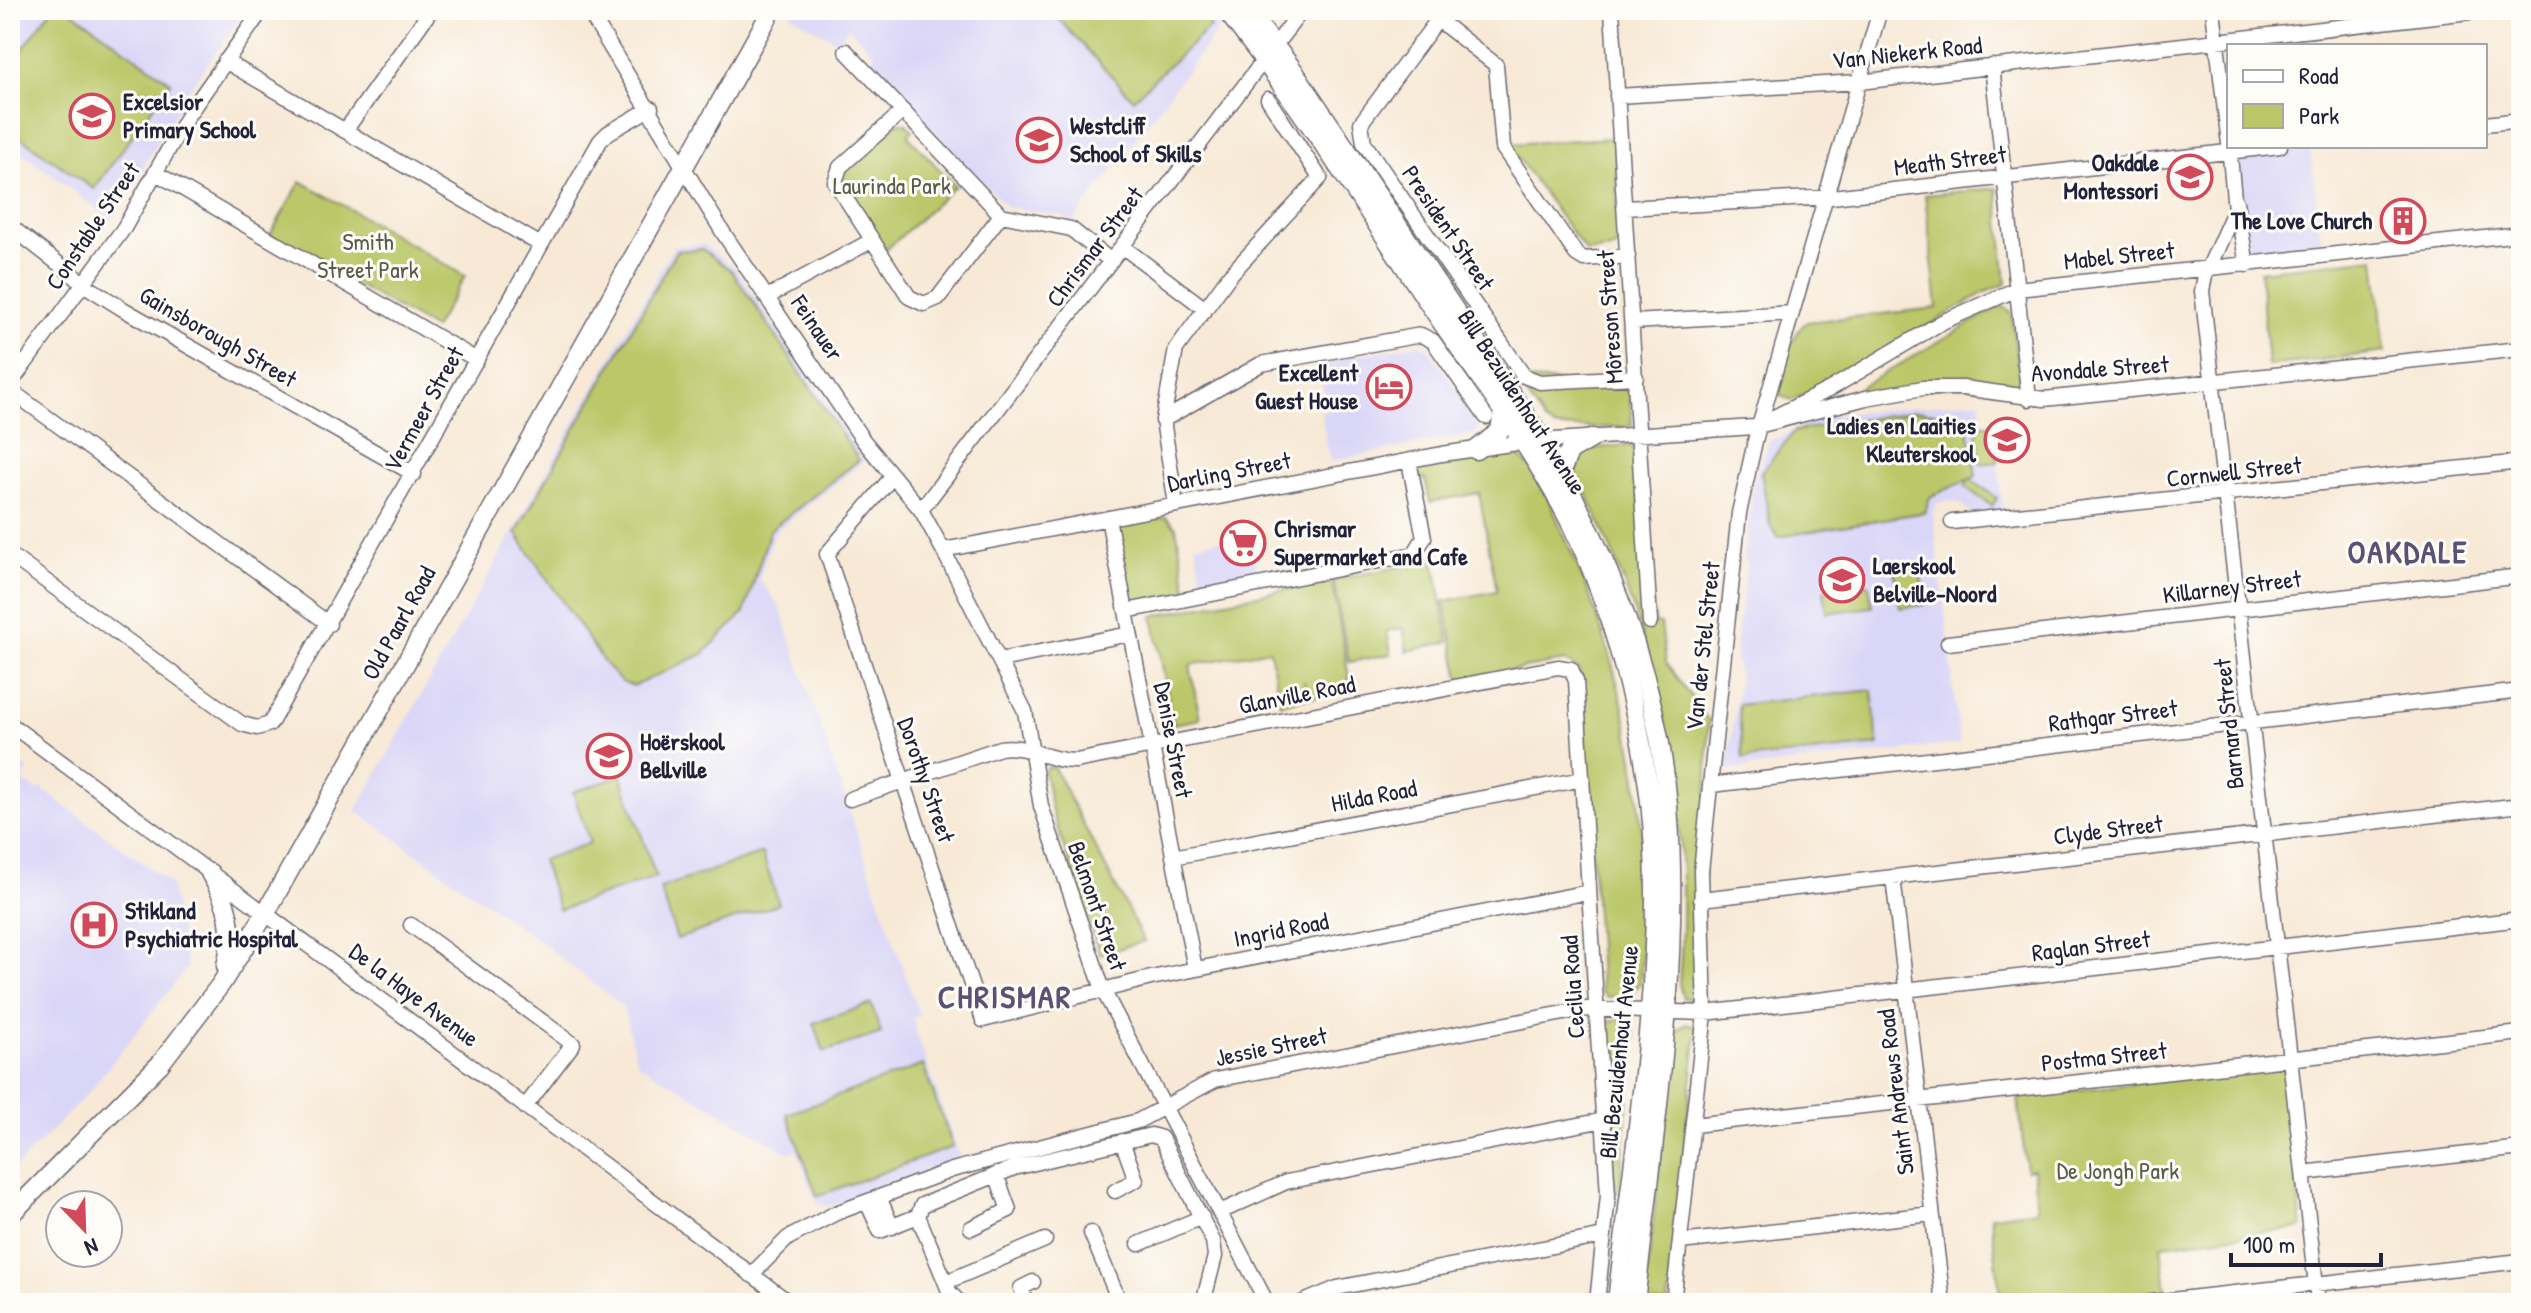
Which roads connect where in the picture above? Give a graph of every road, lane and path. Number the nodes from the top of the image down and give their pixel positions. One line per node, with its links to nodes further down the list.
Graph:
1 (262, 10): 16 (street, Constable Street)
2 (431, 10): 26 (street)
3 (588, 10): 21 (street, Feinauer)
4 (772, 10): 29 (main road, Old Paarl Road)
5 (1226, 10): 15 (main road, Bill Bezuidenhout Avenue)
6 (1247, 10): 15 (main road, Bill Bezuidenhout Avenue)
7 (1302, 10): 15 (street, Chrismar Street)
8 (1612, 10): 19 (street, Môreson Street)
9 (1880, 10): 18 (street, Van der Stel Street)
10 (2213, 10): 13 (street, Barnard Street)
11 (2487, 10): 13 (street, Van Niekerk Road)
12 (1441, 15): 41 (street); 53 (street, President Street)
13 (2217, 40): 17 (street, Van Niekerk Road); 25 (street, Barnard Street)
14 (846, 51): 22 (street)
15 (1270, 52): 40 (street, Chrismar Street); 57 (main road, Bill Bezuidenhout Avenue); 62 (main road, Bill Bezuidenhout Avenue)
16 (225, 61): 26 (street); 30 (street, Constable Street)
17 (1992, 66): 18 (street, Van Niekerk Road); 31 (street)
18 (1859, 82): 19 (street, Van Niekerk Road); 32 (street, Van der Stel Street)
19 (1617, 96): 34 (street, Môreson Street)
20 (1268, 99): 48 (street)
21 (651, 108): 29 (street, Feinauer); 39 (street, Vermeer Street)
22 (903, 111): 35 (street); 38 (street)
23 (2521, 120): 24 (street)
24 (2487, 124)
25 (2227, 129)
26 (345, 131): 39 (street)
27 (2227, 147): 31 (street, Meath Street)
28 (2229, 148): 33 (street, Barnard Street)
29 (685, 166): 47 (street, Feinauer); 101 (main road, Old Paarl Road)
30 (156, 173): 45 (street, Constable Street); 52 (street)
31 (2004, 177): 32 (street, Meath Street); 46 (street)
32 (1826, 197): 34 (street, Meath Street); 49 (street, Van der Stel Street)
33 (2236, 201): 43 (street); 44 (street, Barnard Street)
34 (1625, 208): 41 (street, Môreson Street)
35 (1001, 215): 38 (street); 42 (street)
36 (10, 226): 45 (street, Gainsborough Street)
37 (2521, 234): 43 (street, Mabel Street)
38 (871, 241): 47 (street)
39 (541, 245): 52 (street, Vermeer Street)
40 (1123, 247): 42 (street, Chrismar Street); 48 (street)
41 (1628, 256): 50 (street, Môreson Street)
42 (1111, 261): 71 (street, Chrismar Street)
43 (2247, 265): 44 (street, Mabel Street)
44 (2208, 268): 46 (street, Mabel Street); 54 (street, Barnard Street)
45 (84, 282): 55 (street, Constable Street); 67 (street, Gainsborough Street)
46 (2017, 289): 56 (street); 59 (street, Mabel Street)
47 (769, 296): 68 (street, Feinauer)
48 (1204, 308): 58 (street)
49 (1792, 313): 50 (street); 59 (street, Van der Stel Street)
50 (1633, 322): 53 (street, Môreson Street)
51 (2521, 349): 54 (street, Avondale Street)
52 (477, 360): 67 (street, Vermeer Street)
53 (1636, 377): 60 (street, Môreson Street)
54 (2212, 382): 56 (street, Avondale Street); 69 (street, Barnard Street)
55 (10, 387): 80 (street)
56 (2029, 399): 59 (street, Avondale Street)
57 (1494, 414): 58 (street); 62 (main road, Bill Bezuidenhout Avenue); 63 (main road)
58 (1163, 420): 70 (street)
59 (1759, 425): 60 (street, Avondale Street); 92 (street, Van der Stel Street)
60 (1640, 435): 61 (street, Avondale Street); 79 (street, Môreson Street)
61 (1593, 438): 62 (street, Avondale Street); 66 (main road)
62 (1533, 442): 63 (street, Darling Street); 66 (main road, Bill Bezuidenhout Avenue); 110 (main road, Bill Bezuidenhout Avenue)
63 (1476, 450): 64 (street, Darling Street)
64 (1409, 461): 70 (street, Darling Street); 78 (street)
65 (2521, 462): 69 (street, Cornwell Street)
66 (1561, 472): 110 (main road, Bill Bezuidenhout Avenue)
67 (414, 474): 80 (street, Vermeer Street)
68 (892, 477): 71 (street, Feinauer); 91 (street, Dorothy Street)
69 (2225, 496): 73 (street, Cornwell Street); 77 (street, Barnard Street)
70 (1176, 505): 72 (street, Darling Street)
71 (921, 510): 74 (street, Belmont Street)
72 (1108, 518): 74 (street, Darling Street); 78 (street, Denise Street)
73 (1952, 522)
74 (943, 550): 83 (street, Belmont Street)
75 (10, 555): 80 (street, Vermeer Street)
76 (2521, 576): 77 (street, Killarney Street)
77 (2238, 608): 82 (street, Killarney Street); 86 (street, Barnard Street)
78 (1126, 611): 81 (street, Denise Street)
79 (1650, 622)
80 (329, 624)
81 (1130, 634): 83 (street); 88 (street, Denise Street)
82 (1948, 643)
83 (1000, 660): 89 (street, Belmont Street)
84 (1571, 669): 88 (street, Glanville Road); 90 (street, Cecilia Road)
85 (2521, 691): 86 (street, Rathgar Street)
86 (2251, 722): 92 (street, Rathgar Street); 95 (street, Barnard Street)
87 (10, 724): 97 (street, De la Haye Avenue)
88 (1151, 745): 89 (street, Glanville Road); 96 (street, Denise Street)
89 (1032, 752): 91 (street, Glanville Road); 107 (street, Belmont Street)
90 (1583, 779): 96 (street, Hilda Road); 99 (street, Cecilia Road)
91 (903, 781): 93 (street, Glanville Road); 112 (street, Dorothy Street)
92 (1711, 785): 100 (street, Van der Stel Street)
93 (850, 799)
94 (2521, 805): 95 (street, Clyde Street)
95 (2264, 834): 98 (street, Clyde Street); 104 (street, Barnard Street)
96 (1173, 857): 105 (street, Denise Street)
97 (210, 873): 101 (street, De la Haye Avenue); 106 (main road)
98 (1893, 877): 100 (street, Clyde Street); 108 (street, Saint Andrews Road)
99 (1589, 892): 105 (street, Ingrid Road); 109 (street, Cecilia Road)
100 (1701, 899): 111 (street, Van der Stel Street)
101 (265, 914): 106 (main road, Old Paarl Road); 116 (street, De la Haye Avenue)
102 (2521, 919): 104 (street, Raglan Street)
103 (411, 925): 116 (street)
104 (2277, 947): 108 (street, Raglan Street); 114 (street, Barnard Street)
105 (1195, 969): 107 (street, Ingrid Road)
106 (221, 984): 128 (main road, Old Paarl Road)
107 (1103, 990): 112 (street, Ingrid Road); 117 (street, Belmont Street)
108 (1906, 990): 111 (street, Raglan Street); 115 (street, Saint Andrews Road)
109 (1597, 1008): 110 (street, Jessie Street); 117 (street, Jessie Street); 118 (street, Cecilia Road)
110 (1657, 1012): 111 (street, Raglan Street); 150 (main road, Bill Bezuidenhout Avenue); 151 (main road, Bill Bezuidenhout Avenue)
111 (1705, 1013): 119 (street, Van der Stel Street)
112 (983, 1020)
113 (2521, 1033): 114 (street, Postma Street)
114 (2291, 1058): 115 (street, Postma Street); 122 (street, Barnard Street)
115 (1919, 1101): 119 (street, Postma Street); 127 (street, Saint Andrews Road)
116 (525, 1107): 138 (street, De la Haye Avenue)
117 (1166, 1108): 125 (street, Jessie Street); 126 (street, Belmont Street)
118 (1604, 1120): 126 (street); 133 (street, Cecilia Road)
119 (1693, 1125): 135 (street, Van der Stel Street)
120 (1122, 1141): 123 (street); 124 (street); 130 (street)
121 (2521, 1148): 122 (street)
122 (2303, 1173): 141 (street, Barnard Street)
123 (996, 1174): 129 (street); 131 (street)
124 (1115, 1191)
125 (877, 1208): 129 (street); 138 (street, Jessie Street)
126 (1220, 1212): 147 (street, Belmont Street)
127 (1932, 1214): 135 (street); 153 (street, Saint Andrews Road)
128 (10, 1215)
129 (918, 1216): 139 (street)
130 (1202, 1217): 136 (street); 146 (street)
131 (971, 1228)
132 (1091, 1233): 145 (street)
133 (1604, 1236): 148 (street); 149 (street, Cecilia Road)
134 (1045, 1240): 139 (street)
135 (1680, 1242): 152 (street, Van der Stel Street)
136 (1139, 1244)
137 (2521, 1261): 141 (street)
138 (751, 1275): 142 (street, De la Haye Avenue)
139 (946, 1282): 143 (street)
140 (1033, 1282): 144 (street)
141 (2316, 1284): 154 (street); 155 (street, Barnard Street)
142 (790, 1303)
143 (960, 1303)
144 (1027, 1303)
145 (1120, 1303)
146 (1203, 1303)
147 (1267, 1303)
148 (1301, 1303)
149 (1597, 1303)
150 (1617, 1303)
151 (1635, 1303)
152 (1673, 1303)
153 (1943, 1303)
154 (2144, 1303)
155 (2318, 1303)

